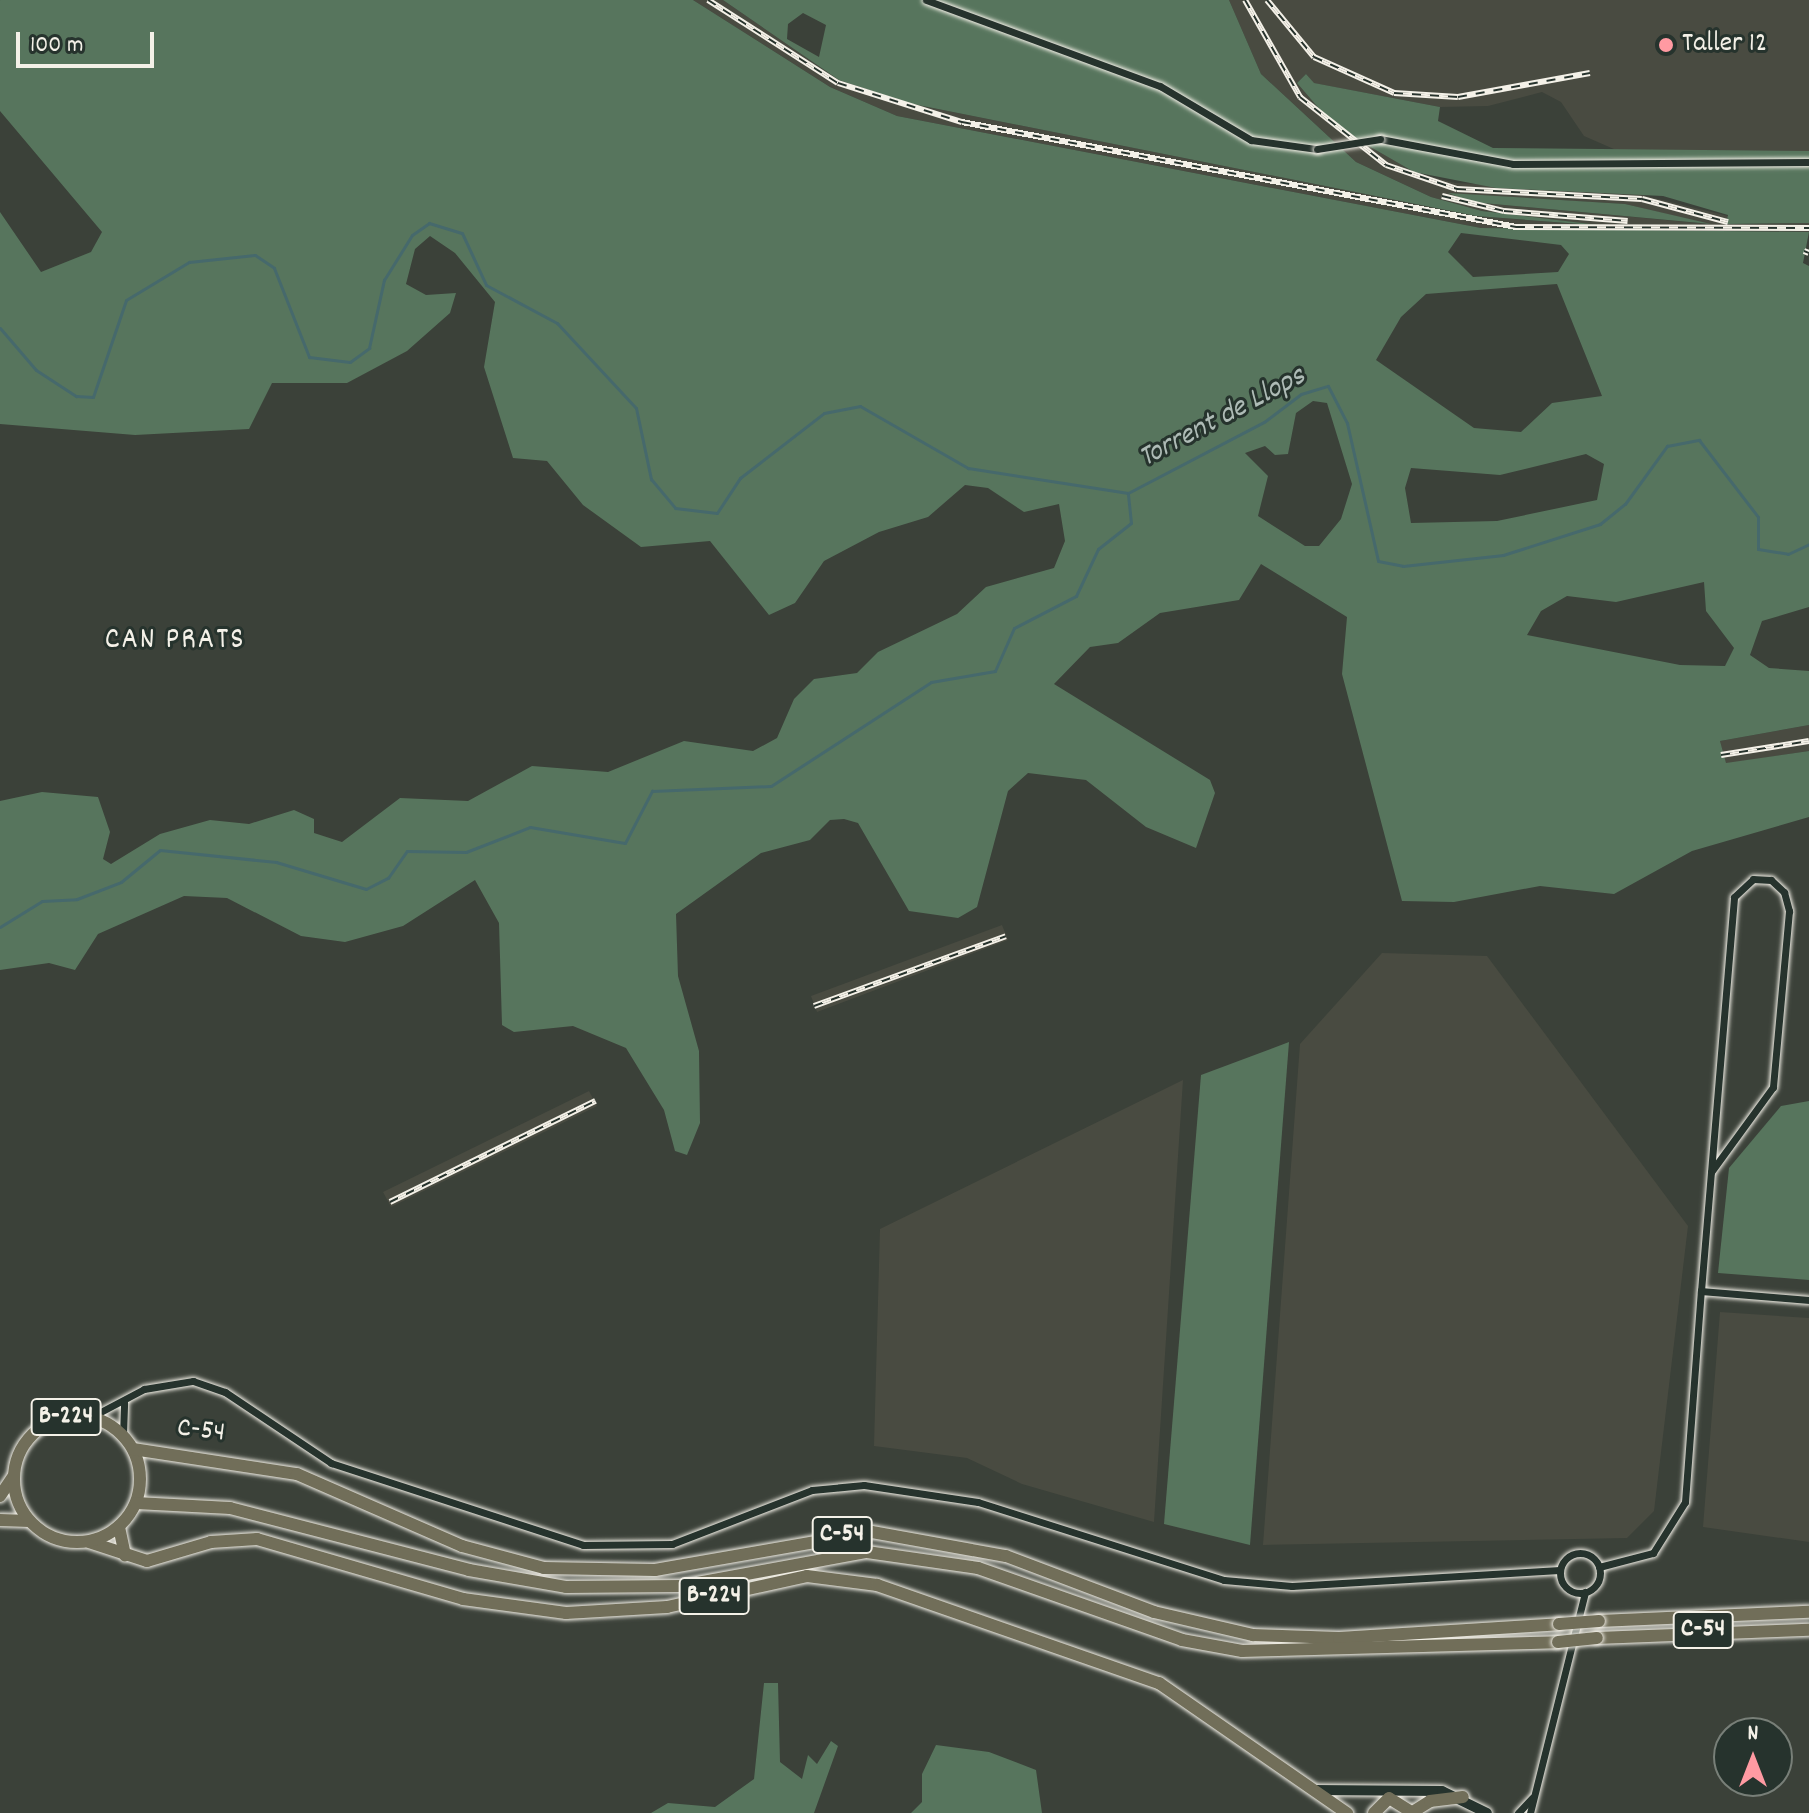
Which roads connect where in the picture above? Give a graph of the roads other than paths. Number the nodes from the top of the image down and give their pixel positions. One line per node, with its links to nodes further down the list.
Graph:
1 (926, 0): 2 (street, bridge)
2 (1809, 162)
3 (1711, 1172): 3 (street); 4 (street)
4 (1701, 1291): 5 (street); 18 (street)
5 (1809, 1300)
6 (124, 1403): 7 (street); 8 (street); 19 (street)
7 (91, 1417): 8 (main road, B-224); 10 (main road, B-224)
8 (123, 1435): 9 (main road, B-224)
9 (133, 1449): 12 (main road, B-224); 21 (main road, C-54 / C-54, bridge)
10 (14, 1475): 11 (main road, B-224); 14 (main road, B-224)
11 (0, 1496)
12 (136, 1503): 15 (main road); 22 (main road, C-54 / C-54, bridge)
13 (0, 1520): 14 (main road, B-224)
14 (29, 1521): 16 (main road, B-224)
15 (119, 1527): 16 (main road); 17 (main road)
16 (89, 1542): 17 (main road, B-224)
17 (125, 1555): 23 (main road, B-224)
18 (1599, 1567): 19 (street); 20 (street)
19 (1560, 1570): 20 (street)
20 (1585, 1592): 24 (street)
21 (1809, 1612)
22 (1809, 1630)
23 (1314, 1790): 25 (main road); 26 (main road, B-224)
24 (1534, 1797): 30 (street); 31 (street)
25 (1470, 1805): 28 (main road); 29 (main road)
26 (1347, 1813)
27 (1374, 1813): 28 (main road)
28 (1411, 1813)
29 (1487, 1813)
30 (1518, 1813)
31 (1530, 1813)

